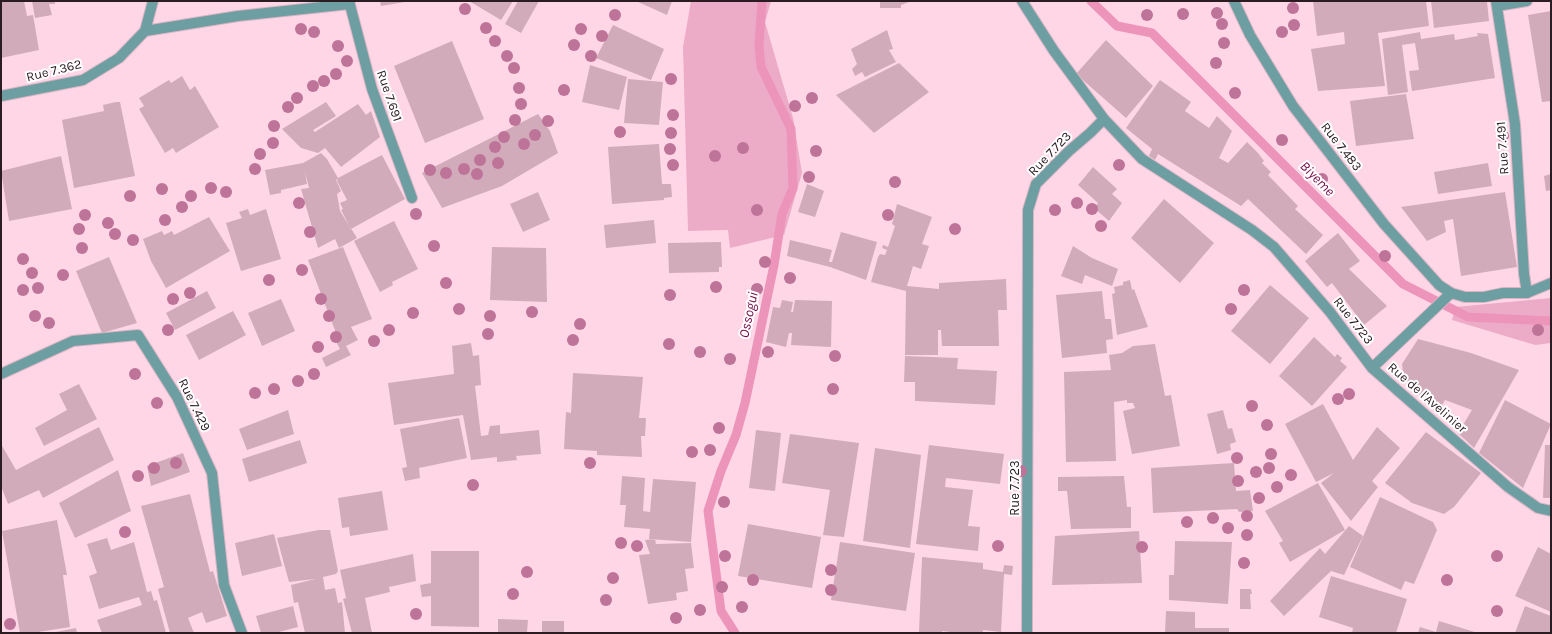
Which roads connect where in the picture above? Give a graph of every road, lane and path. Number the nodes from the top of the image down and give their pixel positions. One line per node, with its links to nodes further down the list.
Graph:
1 (153, 1): 7 (street)
2 (1022, 1): 9 (street)
3 (1234, 1): 12 (street, Rue 7.483)
4 (1527, 1): 6 (street)
5 (349, 2): 7 (street); 10 (street, Rue 7.691)
6 (1496, 4): 13 (street, Rue 7.491)
7 (145, 31): 8 (street, Rue 7.362)
8 (1, 96)
9 (1104, 119): 14 (street, Rue 7.723); 18 (street, Rue 7.723)
10 (412, 198)
11 (1551, 283): 13 (street)
12 (1451, 293): 13 (street); 14 (street, Rue de l'Avelinier)
13 (1527, 293)
14 (1372, 368): 16 (street, Rue de l'Avelinier)
15 (1, 374): 17 (street, Rue 7.429)
16 (1551, 511)
17 (242, 633)
18 (1027, 633)

